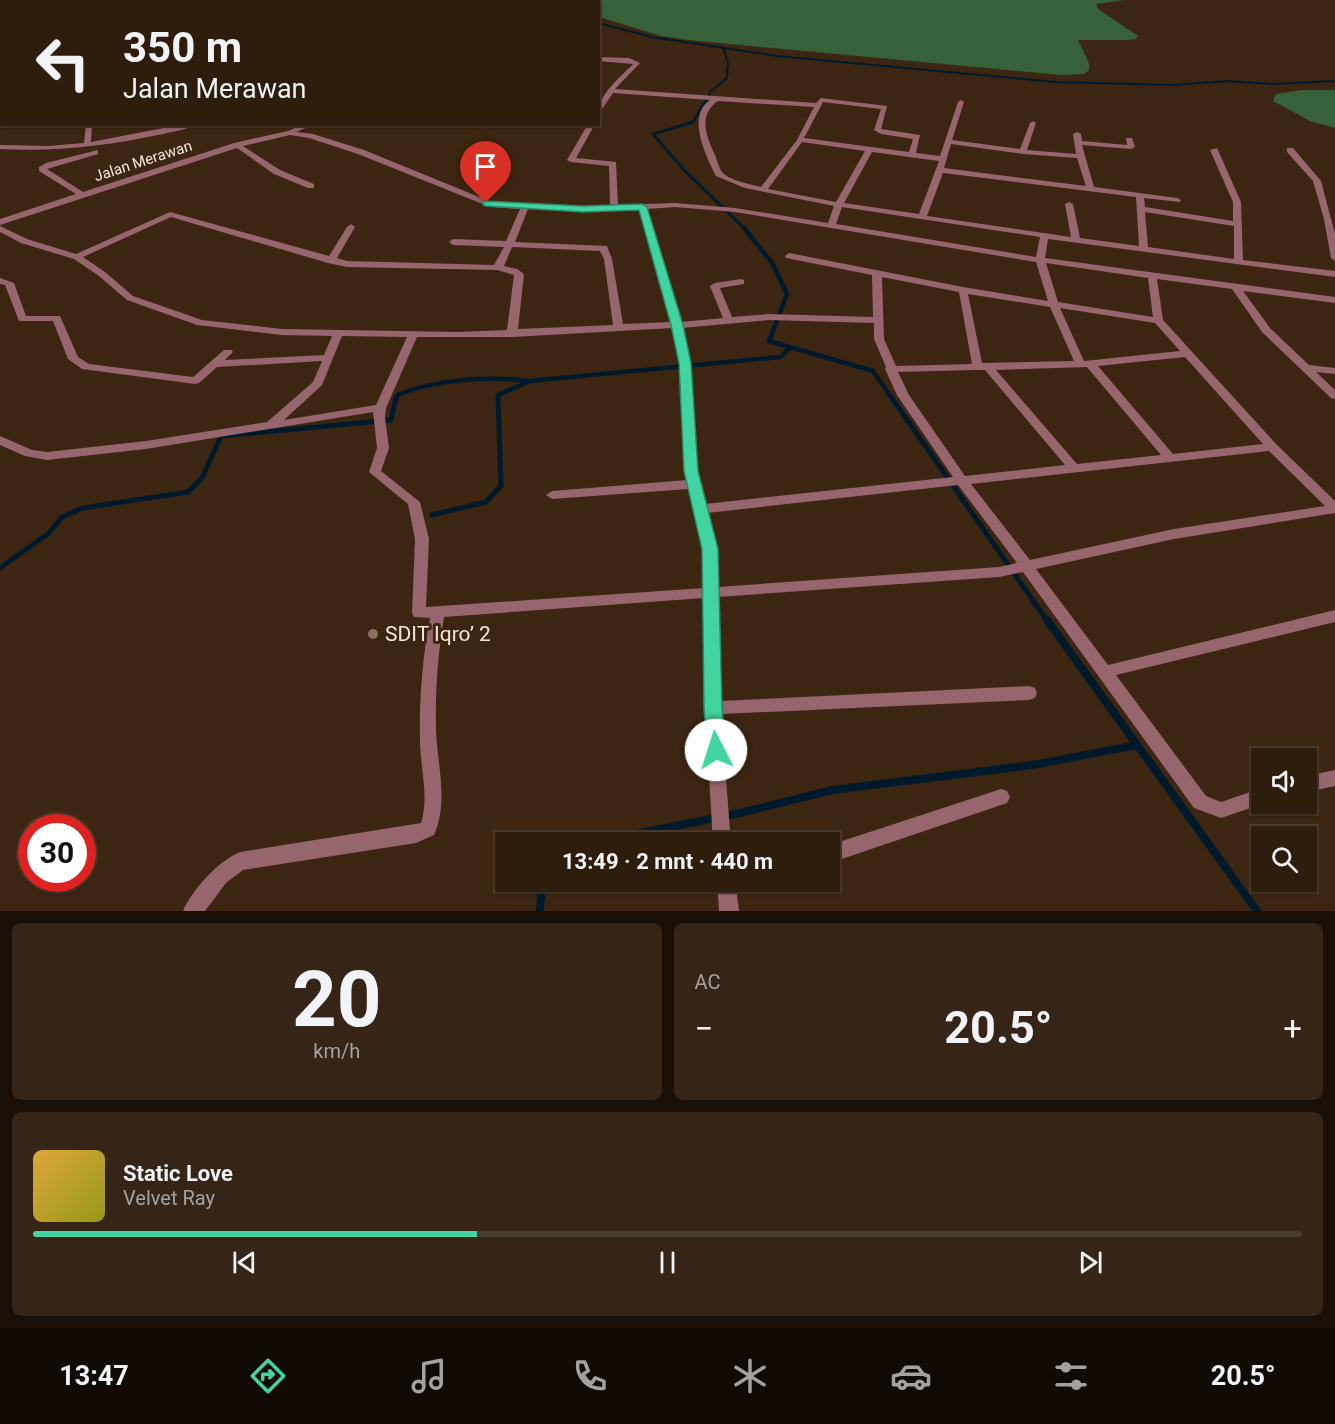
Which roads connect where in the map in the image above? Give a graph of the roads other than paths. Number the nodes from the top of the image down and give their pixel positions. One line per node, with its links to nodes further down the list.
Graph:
1 (600, 59): 3 (street)
2 (602, 87): 3 (street)
3 (612, 89): 4 (street); 7 (street)
4 (709, 98): 6 (street); 32 (street)
5 (961, 102): 18 (street)
6 (817, 105): 16 (street); 27 (street)
7 (600, 110)
8 (1033, 123): 26 (street)
9 (89, 126): 19 (street)
10 (148, 126): 15 (street)
11 (190, 126): 15 (street)
12 (306, 126): 14 (street)
13 (591, 126): 41 (street)
14 (284, 133): 20 (street, Jalan Merawan); 39 (street, Jalan Merawan)
15 (150, 135): 19 (street)
16 (800, 140): 22 (street); 32 (street)
17 (1129, 140): 28 (street)
18 (949, 142): 26 (street); 29 (street)
19 (87, 145): 21 (street)
20 (237, 145): 31 (street); 34 (street, Jalan Merawan)
21 (0, 147)
22 (870, 149): 27 (street); 37 (street)
23 (1214, 150): 45 (street)
24 (1290, 150): 56 (street)
25 (95, 152): 34 (street)
26 (1023, 152): 28 (street)
27 (912, 155): 29 (street)
28 (1080, 156): 33 (street)
29 (943, 159): 30 (street)
30 (940, 170): 33 (street); 43 (street)
31 (311, 186)
32 (764, 189): 37 (street)
33 (1091, 189): 35 (street)
34 (83, 195): 44 (street, Jalan Merawan)
35 (1140, 195): 36 (street); 42 (street)
36 (1177, 200)
37 (839, 204): 43 (street); 46 (street)
38 (1069, 204): 50 (street)
39 (525, 207): 41 (street, Jalan Merawan); 52 (street)
40 (642, 207): 41 (street, Jalan Merawan); 46 (street, Jalan Merawan); 73 (street)
41 (614, 208)
42 (1141, 209): 45 (street); 53 (street)
43 (922, 217): 49 (street)
44 (0, 222)
45 (1239, 224): 59 (street)
46 (831, 225): 57 (street, Jalan Merawan)
47 (351, 228): 58 (street)
48 (0, 229): 55 (street)
49 (1044, 237): 50 (street); 57 (street)
50 (1076, 239): 53 (street)
51 (453, 242): 52 (street)
52 (508, 243): 60 (street); 74 (street)
53 (1144, 248): 59 (street)
54 (789, 256): 61 (street)
55 (77, 257): 58 (street); 75 (street)
56 (1335, 258)
57 (1040, 260): 63 (street, Jalan Merawan); 69 (street)
58 (332, 261): 60 (street)
59 (1239, 262): 62 (street)
60 (498, 268): 77 (street)
61 (877, 274): 67 (street); 71 (street)
62 (1335, 274)
63 (1152, 276): 66 (street, Jalan Merawan); 72 (street)
64 (0, 281): 81 (street)
65 (741, 282): 70 (street)
66 (1235, 287): 68 (street, Jalan Merawan); 84 (street)
67 (963, 290): 69 (street); 83 (street)
68 (1335, 300)
69 (1054, 305): 72 (street); 82 (street)
70 (729, 319): 71 (street); 73 (street)
71 (878, 320): 85 (street)
72 (1158, 321): 79 (street)
73 (677, 325): 74 (street); 95 (street)
74 (618, 327): 77 (street)
75 (339, 332): 76 (street); 80 (street)
76 (413, 334): 77 (street); 88 (street)
77 (512, 334)
78 (228, 352): 81 (street)
79 (1185, 354): 82 (street); 91 (street)
80 (328, 358): 81 (street); 89 (street)
81 (214, 364)
82 (1085, 364): 83 (street); 92 (street)
83 (983, 368): 85 (street); 93 (street)
84 (1305, 368): 86 (street); 87 (street)
85 (890, 369): 94 (street)
86 (1335, 371)
87 (1335, 396)
88 (380, 410): 89 (street); 101 (street)
89 (270, 426): 90 (street)
90 (0, 440)
91 (1272, 447): 92 (street); 97 (street)
92 (1170, 458): 93 (street)
93 (1075, 469): 94 (street)
94 (958, 481): 98 (street); 99 (street)
95 (693, 484): 96 (street); 98 (street)
96 (552, 495)
97 (1335, 508): 99 (street)
98 (699, 509): 100 (street)
99 (1023, 566): 100 (street); 103 (street)
100 (712, 594): 101 (street); 105 (street)
101 (438, 612): 113 (street)
102 (1335, 616): 103 (street)
103 (1103, 672): 109 (street)
104 (1029, 693): 105 (street)
105 (713, 708): 110 (street)
106 (1335, 778): 107 (street)
107 (1317, 782)
108 (1001, 797): 111 (street)
109 (1251, 800)
110 (721, 832)
111 (840, 851)
112 (731, 892): 114 (street)
113 (193, 911)
114 (729, 911)

